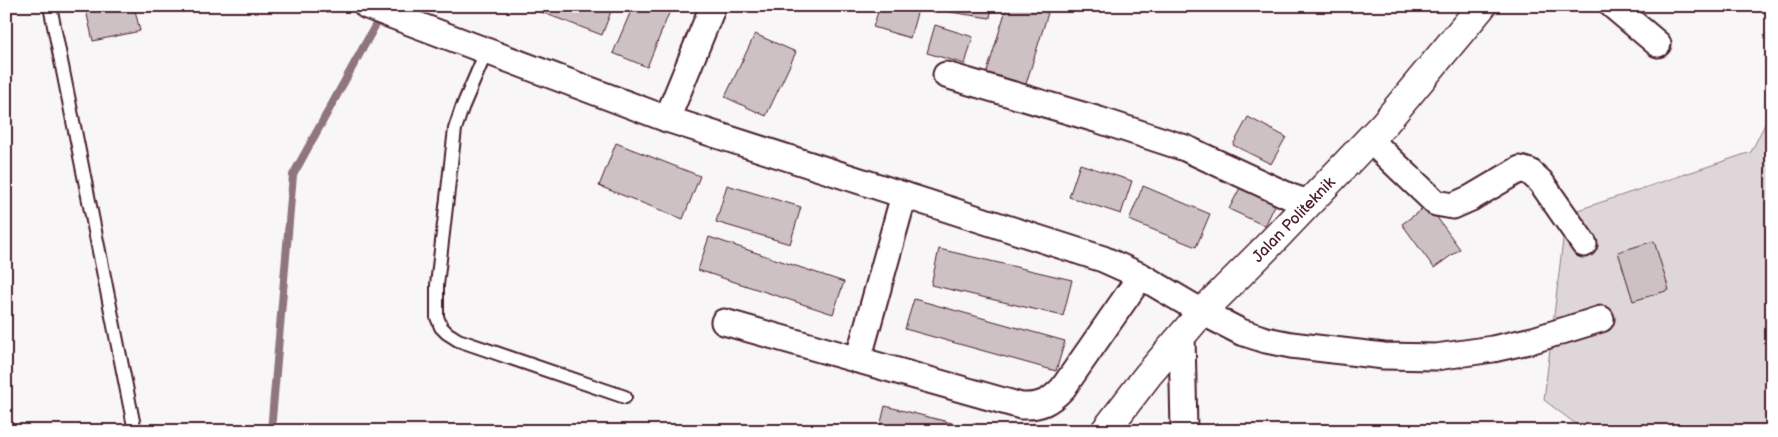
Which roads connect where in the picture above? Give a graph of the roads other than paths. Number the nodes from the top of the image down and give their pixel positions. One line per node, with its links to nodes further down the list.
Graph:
1 (50, 6): 21 (lane)
2 (367, 6): 7 (street)
3 (1482, 6): 10 (street, Jalan Politeknik)
4 (1613, 6): 6 (street)
5 (711, 11): 9 (street)
6 (1658, 44)
7 (486, 52): 9 (street); 20 (lane)
8 (946, 75): 12 (street)
9 (667, 119): 11 (street)
10 (1370, 140): 12 (street, Jalan Politeknik); 13 (street)
11 (904, 195): 14 (street); 19 (street)
12 (1309, 203): 15 (street, Jalan Politeknik)
13 (1584, 244)
14 (1141, 276): 15 (street); 19 (street)
15 (1202, 312): 16 (street); 18 (street, Jalan Politeknik)
16 (1601, 319)
17 (724, 322): 19 (street)
18 (1182, 335): 22 (street, Jalan Politeknik); 23 (street)
19 (858, 360)
20 (624, 397)
21 (135, 431)
22 (1105, 431)
23 (1184, 431)

